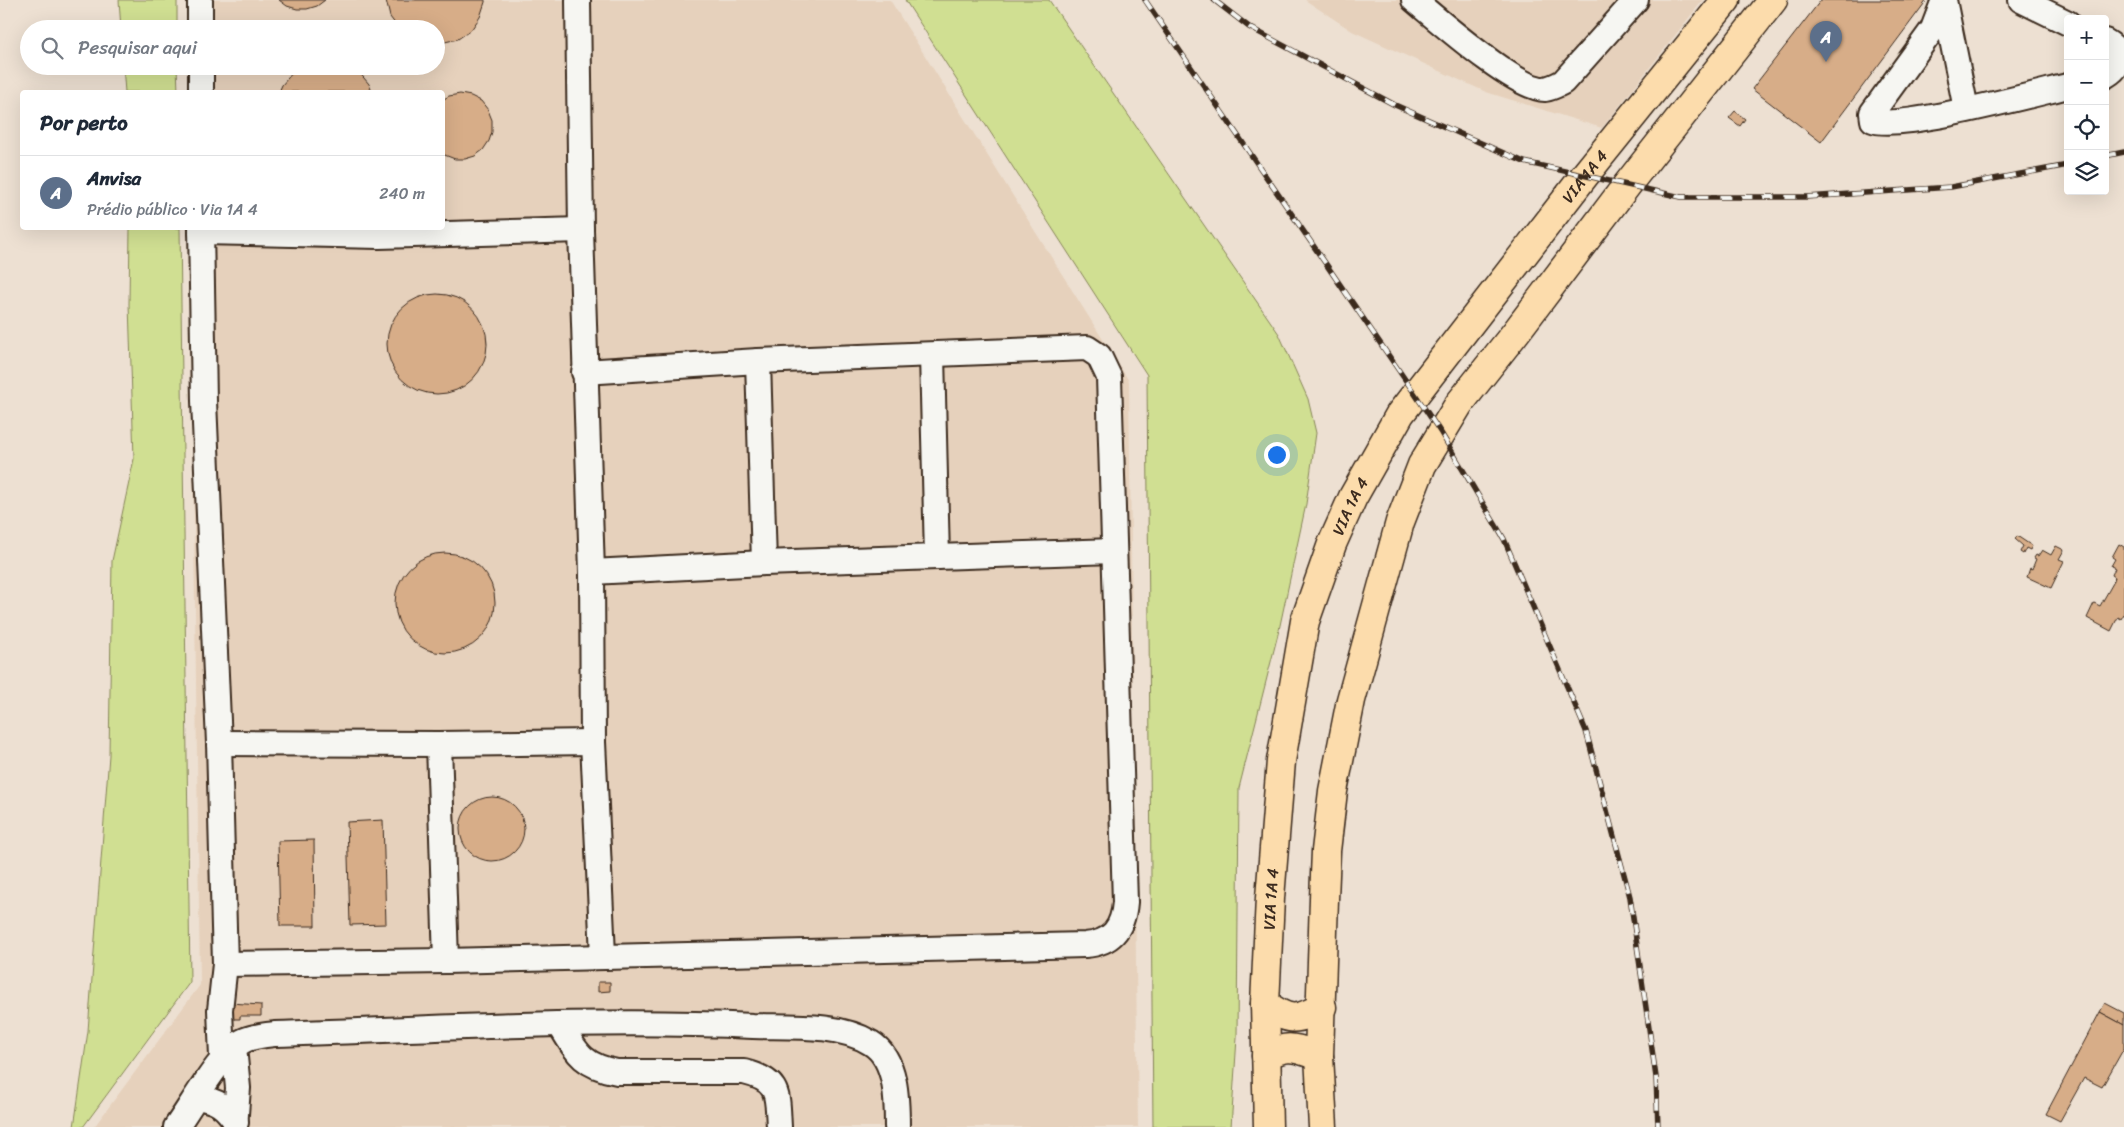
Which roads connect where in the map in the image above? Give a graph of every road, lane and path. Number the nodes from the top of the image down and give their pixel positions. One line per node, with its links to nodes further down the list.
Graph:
1 (200, 0): 9 (lane)
2 (578, 0): 18 (lane)
3 (1414, 0): 4 (lane)
4 (1636, 0)
5 (1726, 0): 32 (main road, VIA 1A 4)
6 (1773, 0): 33 (main road)
7 (1944, 0): 16 (lane); 16 (lane)
8 (2021, 0): 10 (lane)
9 (200, 20)
10 (2064, 21)
11 (2109, 44): 12 (lane)
12 (2115, 70)
13 (201, 75): 15 (lane)
14 (2064, 87): 16 (lane)
15 (201, 90)
16 (1966, 109)
17 (201, 230): 18 (lane); 27 (lane)
18 (581, 230): 21 (lane)
19 (932, 355): 20 (lane); 22 (lane); 23 (lane)
20 (758, 361): 21 (lane); 24 (lane)
21 (584, 372): 25 (lane)
22 (1114, 551): 23 (lane); 29 (lane)
23 (937, 557): 24 (lane)
24 (764, 563): 25 (lane)
25 (592, 572): 26 (lane)
26 (593, 742): 28 (lane); 29 (lane)
27 (219, 743): 28 (lane); 31 (lane)
28 (439, 744): 30 (lane)
29 (603, 955): 30 (lane)
30 (446, 961): 31 (lane)
31 (225, 964): 35 (lane)
32 (1266, 1004): 33 (main road); 36 (main road, VIA 1A 4)
33 (1322, 1007): 37 (main road)
34 (560, 1025): 35 (lane); 41 (lane); 42 (lane)
35 (228, 1052): 38 (lane); 39 (lane)
36 (1266, 1056): 37 (main road); 43 (main road, VIA 1A 4)
37 (1319, 1056): 44 (main road)
38 (197, 1098): 39 (lane); 40 (lane)
39 (236, 1124)
40 (176, 1127)
41 (779, 1127)
42 (897, 1127)
43 (1268, 1127)
44 (1323, 1127)

